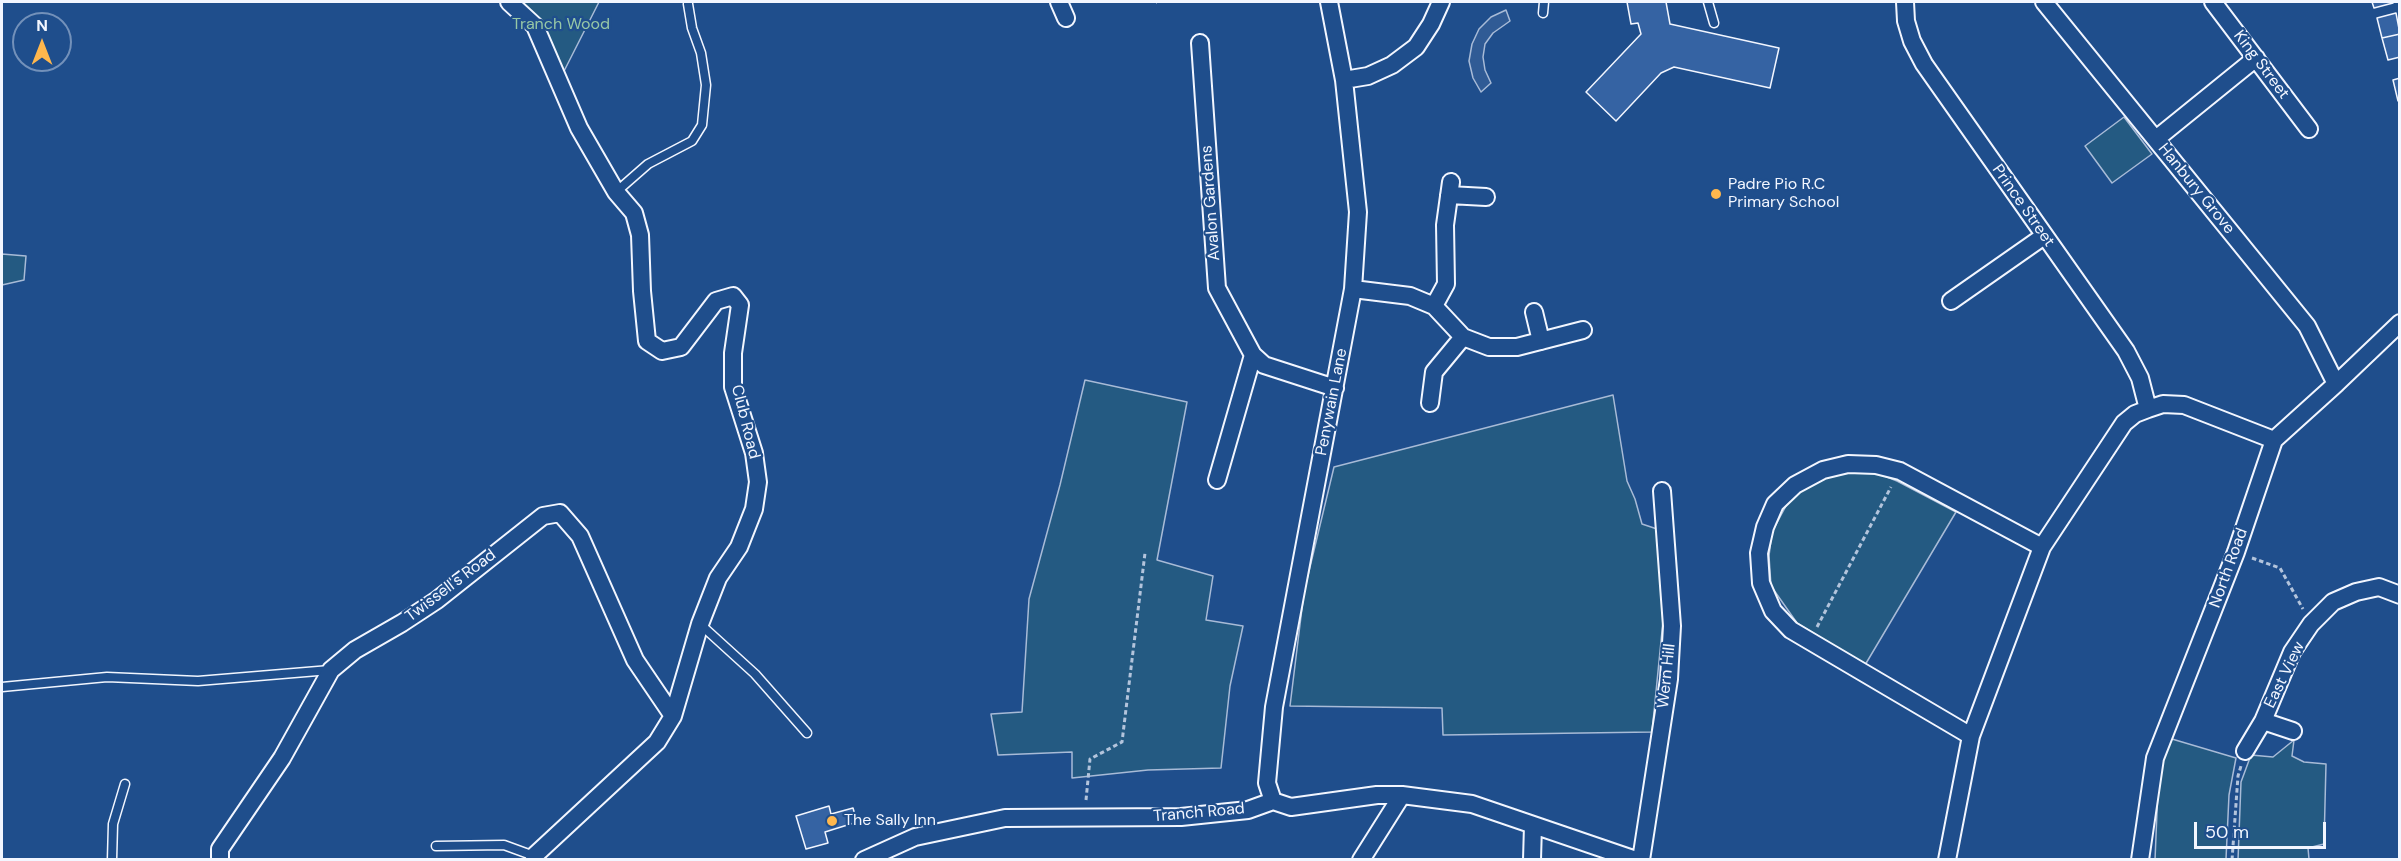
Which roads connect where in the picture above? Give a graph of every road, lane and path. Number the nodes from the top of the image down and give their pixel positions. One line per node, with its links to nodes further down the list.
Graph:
1 (509, 2): 19 (street, Club Road)
2 (1059, 2): 12 (street)
3 (1329, 2): 16 (street, Penywain Lane)
4 (1442, 2): 16 (street)
5 (1544, 2): 11 (lane)
6 (1708, 2): 13 (lane)
7 (1905, 2): 21 (street, Prince Street)
8 (2044, 2): 18 (street, Hanbury Grove)
9 (2213, 2): 15 (street, King Street)
10 (688, 4): 19 (lane)
11 (1543, 13)
12 (1066, 18)
13 (1714, 23)
14 (1200, 43): 30 (street, Avalon Gardens)
15 (2256, 58): 17 (street, King Street); 18 (street)
16 (1344, 80): 22 (street, Penywain Lane)
17 (2308, 129)
18 (2156, 139): 31 (street, Hanbury Grove)
19 (616, 192): 43 (street, Club Road)
20 (1486, 197): 24 (street)
21 (2044, 236): 23 (street); 34 (street, Prince Street)
22 (1353, 289): 24 (street); 32 (street, Penywain Lane)
23 (1951, 302)
24 (1434, 306): 28 (street)
25 (1534, 312): 29 (street)
26 (2400, 323): 31 (street, North Road)
27 (1583, 330): 29 (street)
28 (1463, 337): 29 (street); 33 (street)
29 (1541, 341)
30 (1253, 355): 32 (street); 37 (street)
31 (2336, 384): 35 (street, North Road)
32 (1335, 388): 56 (street, Penywain Lane)
33 (1430, 403)
34 (2148, 409): 35 (street); 39 (street)
35 (2274, 440): 40 (street, North Road)
36 (1900, 471): 39 (street); 45 (path); 45 (street)
37 (1217, 480)
38 (1662, 491): 67 (street, Wern Hill)
39 (2042, 547): 52 (street)
40 (2236, 552): 44 (path); 69 (street, North Road)
41 (1145, 553): 57 (path)
42 (2400, 595): 44 (street, East View)
43 (700, 624): 48 (street, Club Road); 51 (lane)
44 (2311, 624): 49 (street, East View)
45 (1809, 642): 52 (street)
46 (332, 670): 47 (lane); 48 (street, Twissell's Road); 62 (street, Twissell's Road)
47 (2, 687)
48 (673, 716): 60 (street, Club Road)
49 (2263, 721): 50 (street, East View); 53 (street, East View)
50 (2293, 731)
51 (807, 733)
52 (1971, 736): 68 (street)
53 (2245, 751): 70 (path)
54 (124, 784): 61 (lane)
55 (1402, 795): 56 (street, Tranch Road); 58 (street, Tranch Road); 64 (street)
56 (1273, 801): 57 (street, Tranch Road)
57 (1084, 817): 63 (street, Tranch Road)
58 (1533, 825): 65 (street); 66 (street, Tranch Road)
59 (436, 846): 60 (lane)
60 (535, 858)
61 (112, 860)
62 (220, 860)
63 (864, 860)
64 (1361, 860)
65 (1532, 860)
66 (1636, 860)
67 (1641, 860)
68 (1947, 860)
69 (2140, 860)
70 (2232, 860)

